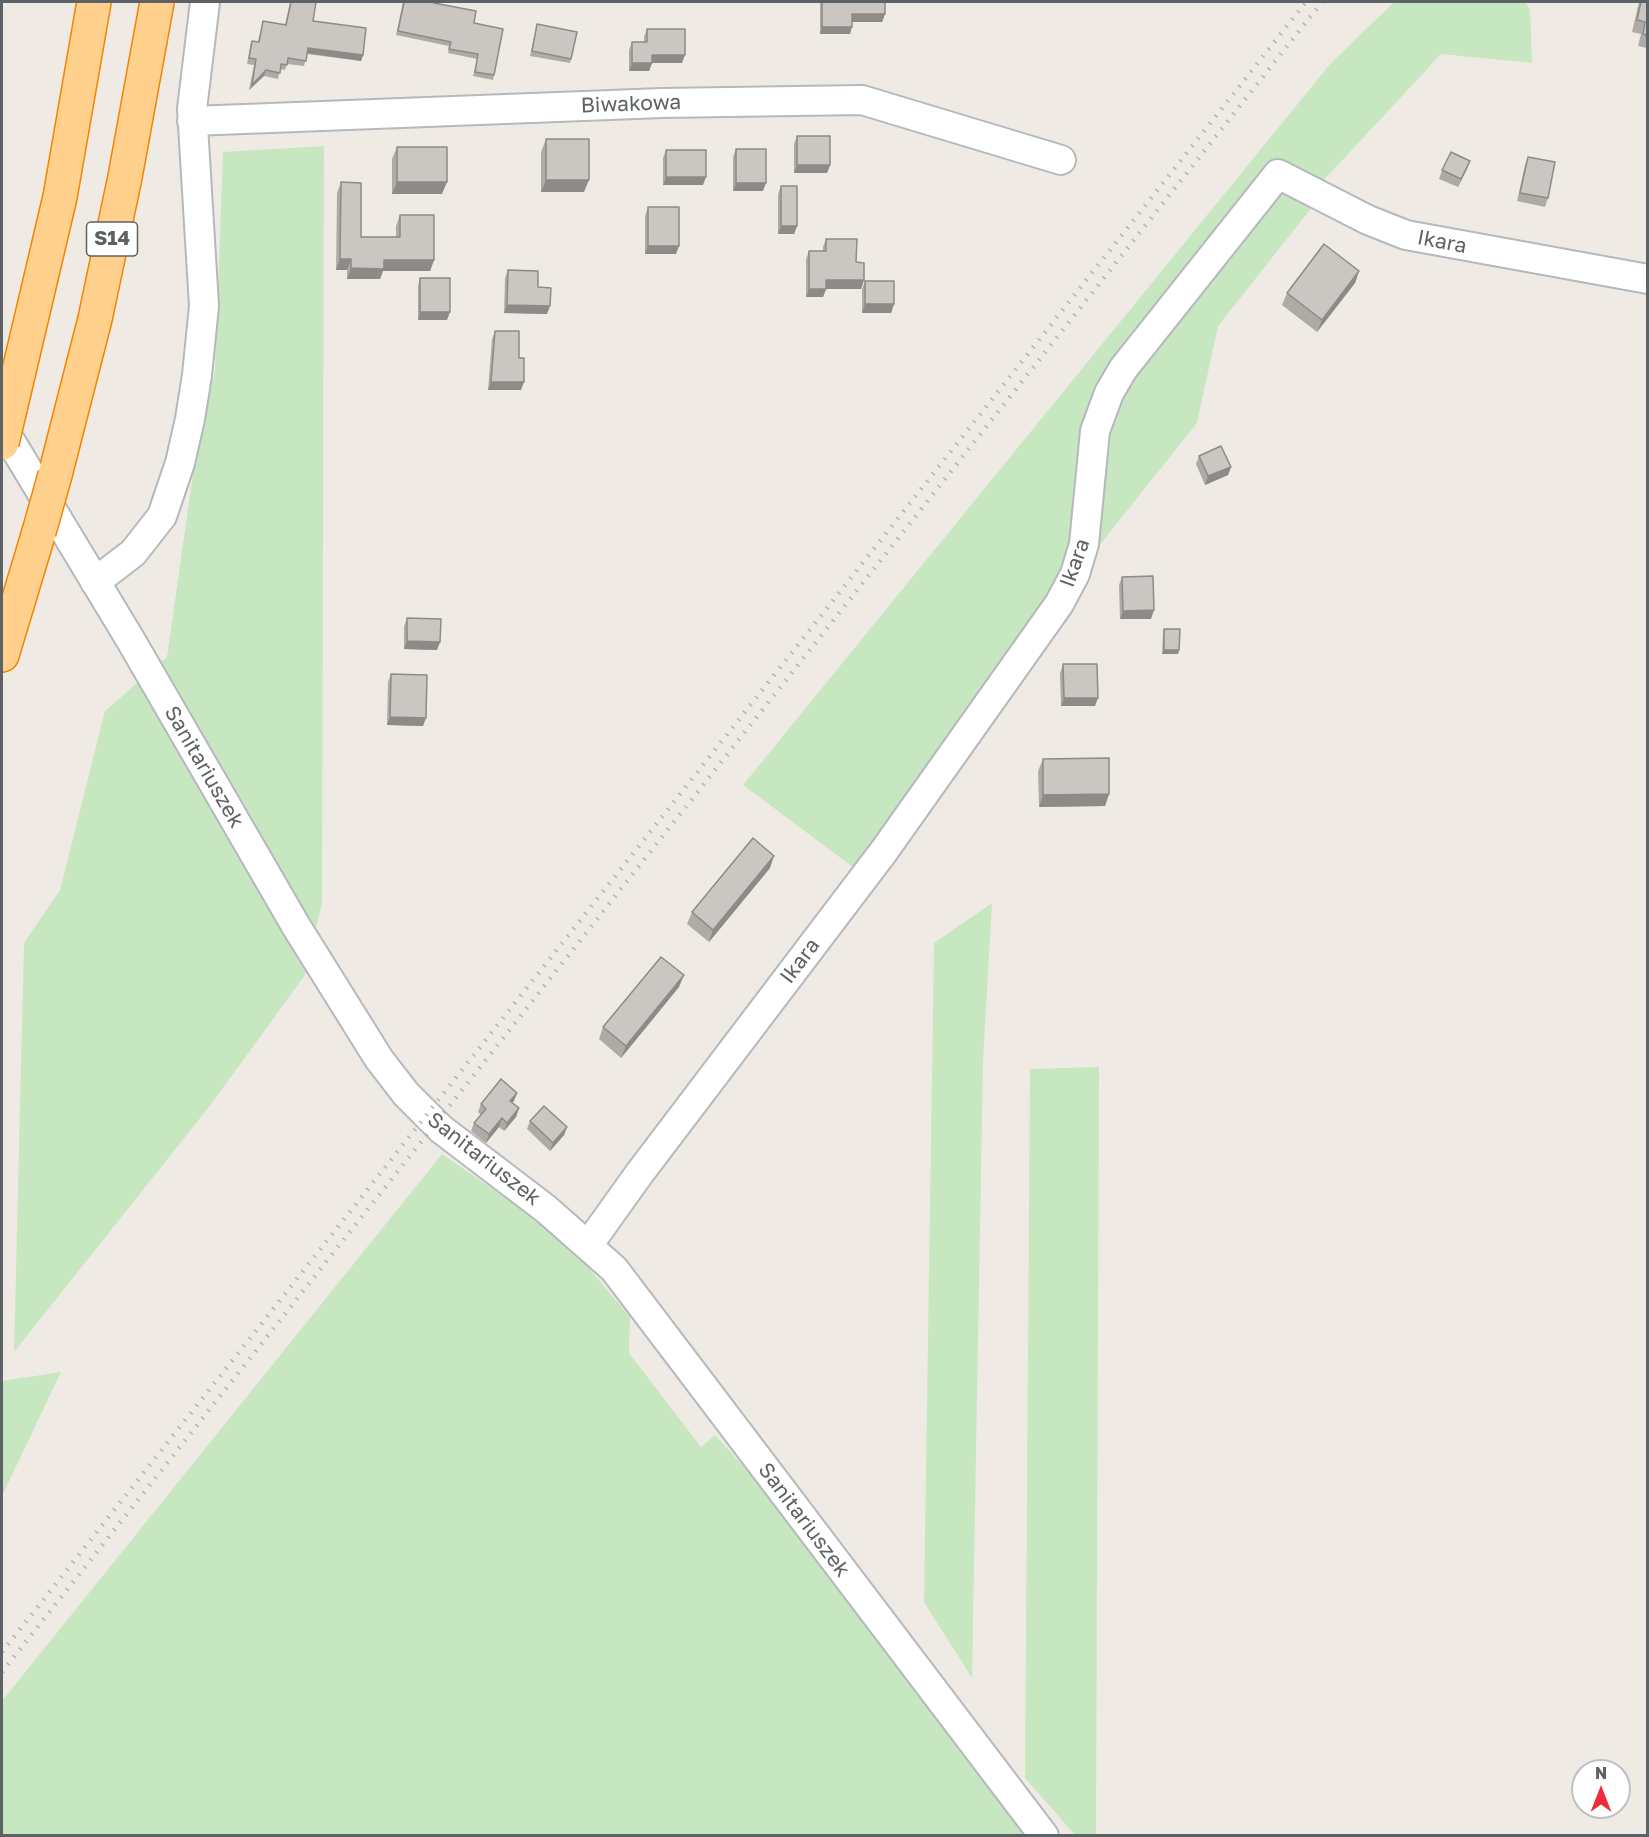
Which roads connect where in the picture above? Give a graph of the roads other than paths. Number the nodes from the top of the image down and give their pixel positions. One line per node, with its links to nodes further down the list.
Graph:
1 (94, 2): 7 (highway, S14)
2 (157, 2): 10 (highway, S14, bridge)
3 (205, 2): 4 (street)
4 (192, 121): 5 (street, Biwakowa); 9 (street)
5 (1061, 160)
6 (1647, 279): 11 (street, Ikara)
7 (6, 418): 8 (highway, S14, bridge); 9 (street, Sanitariuszek)
8 (2, 443)
9 (95, 582): 11 (street, Sanitariuszek)
10 (2, 655)
11 (589, 1244): 12 (street, Sanitariuszek)
12 (1044, 1836)

